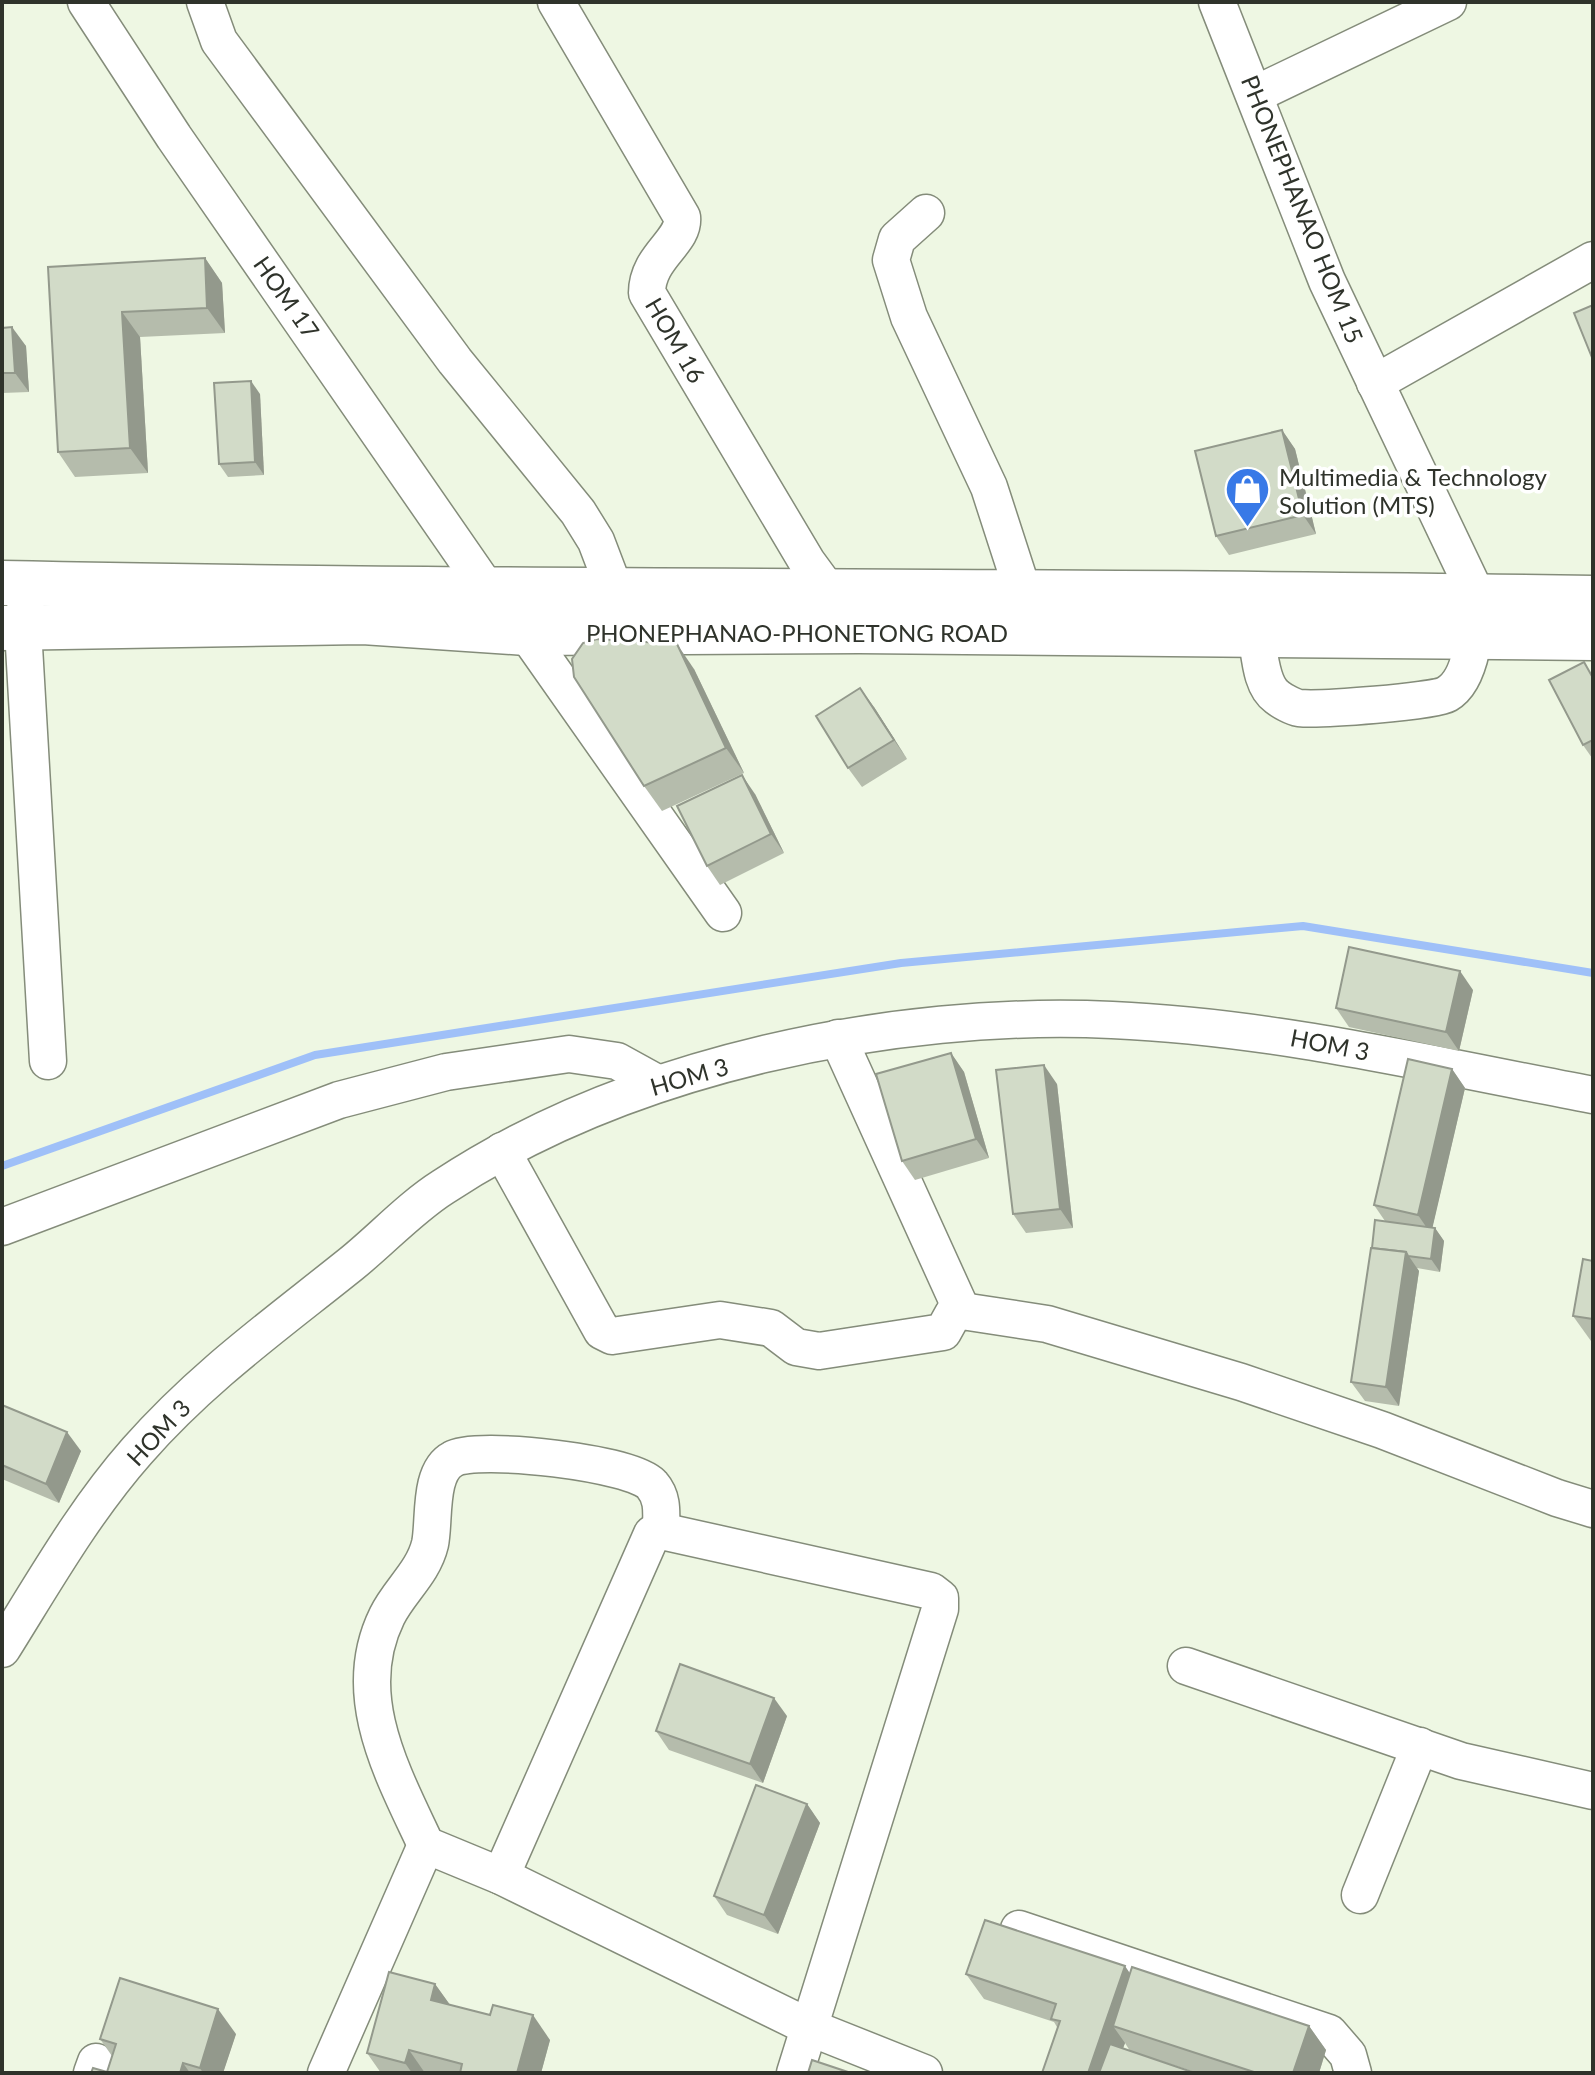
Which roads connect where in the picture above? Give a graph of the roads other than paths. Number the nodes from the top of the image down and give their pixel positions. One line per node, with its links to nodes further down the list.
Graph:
1 (86, 2): 13 (street, HOM 17)
2 (205, 2): 12 (street)
3 (556, 2): 11 (street, HOM 16)
4 (1217, 2): 6 (street, PHONEPHANAO HOM 15)
5 (1448, 2): 6 (street)
6 (1256, 94): 9 (street, PHONEPHANAO HOM 15)
7 (926, 213): 14 (street)
8 (1593, 260): 9 (street)
9 (1375, 383): 17 (street, PHONEPHANAO HOM 15)
10 (15, 583): 16 (main road, PHONEPHANAO-PHONETONG ROAD); 18 (street)
11 (826, 589): 12 (main road, PHONEPHANAO-PHONETONG ROAD); 14 (main road, PHONEPHANAO-PHONETONG ROAD); 19 (street, HOM 16)
12 (615, 591): 13 (main road, PHONEPHANAO-PHONETONG ROAD)
13 (489, 592): 16 (main road, PHONEPHANAO-PHONETONG ROAD)
14 (1023, 592): 17 (main road, PHONEPHANAO-PHONETONG ROAD)
15 (1593, 598): 17 (main road, PHONEPHANAO-PHONETONG ROAD)
16 (363, 606): 18 (main road, PHONEPHANAO-PHONETONG ROAD); 20 (main road, PHONEPHANAO-PHONETONG ROAD)
17 (1476, 616): 21 (main road, PHONEPHANAO-PHONETONG ROAD); 21 (street); 22 (main road, PHONEPHANAO-PHONETONG ROAD)
18 (12, 629): 25 (street)
19 (859, 631): 20 (main road, PHONEPHANAO-PHONETONG ROAD); 21 (main road, PHONEPHANAO-PHONETONG ROAD)
20 (526, 633): 23 (street)
21 (1256, 634)
22 (1593, 638)
23 (723, 913)
24 (838, 1038): 26 (street, HOM 3); 27 (street, HOM 3); 30 (street)
25 (48, 1061)
26 (657, 1083): 28 (street, HOM 3); 29 (street)
27 (1593, 1095)
28 (502, 1151): 30 (street); 33 (street, HOM 3)
29 (2, 1227)
30 (962, 1311): 31 (street)
31 (1593, 1509)
32 (661, 1531): 37 (street); 38 (street); 41 (street)
33 (2, 1649)
34 (1186, 1666): 35 (street)
35 (1420, 1746): 36 (street); 39 (street)
36 (1593, 1791)
37 (426, 1845): 38 (street); 42 (street)
38 (501, 1876): 41 (street)
39 (1360, 1895)
40 (1019, 1929): 45 (street)
41 (811, 2028): 43 (street); 44 (street)
42 (326, 2073)
43 (795, 2073)
44 (924, 2073)
45 (1353, 2073)

